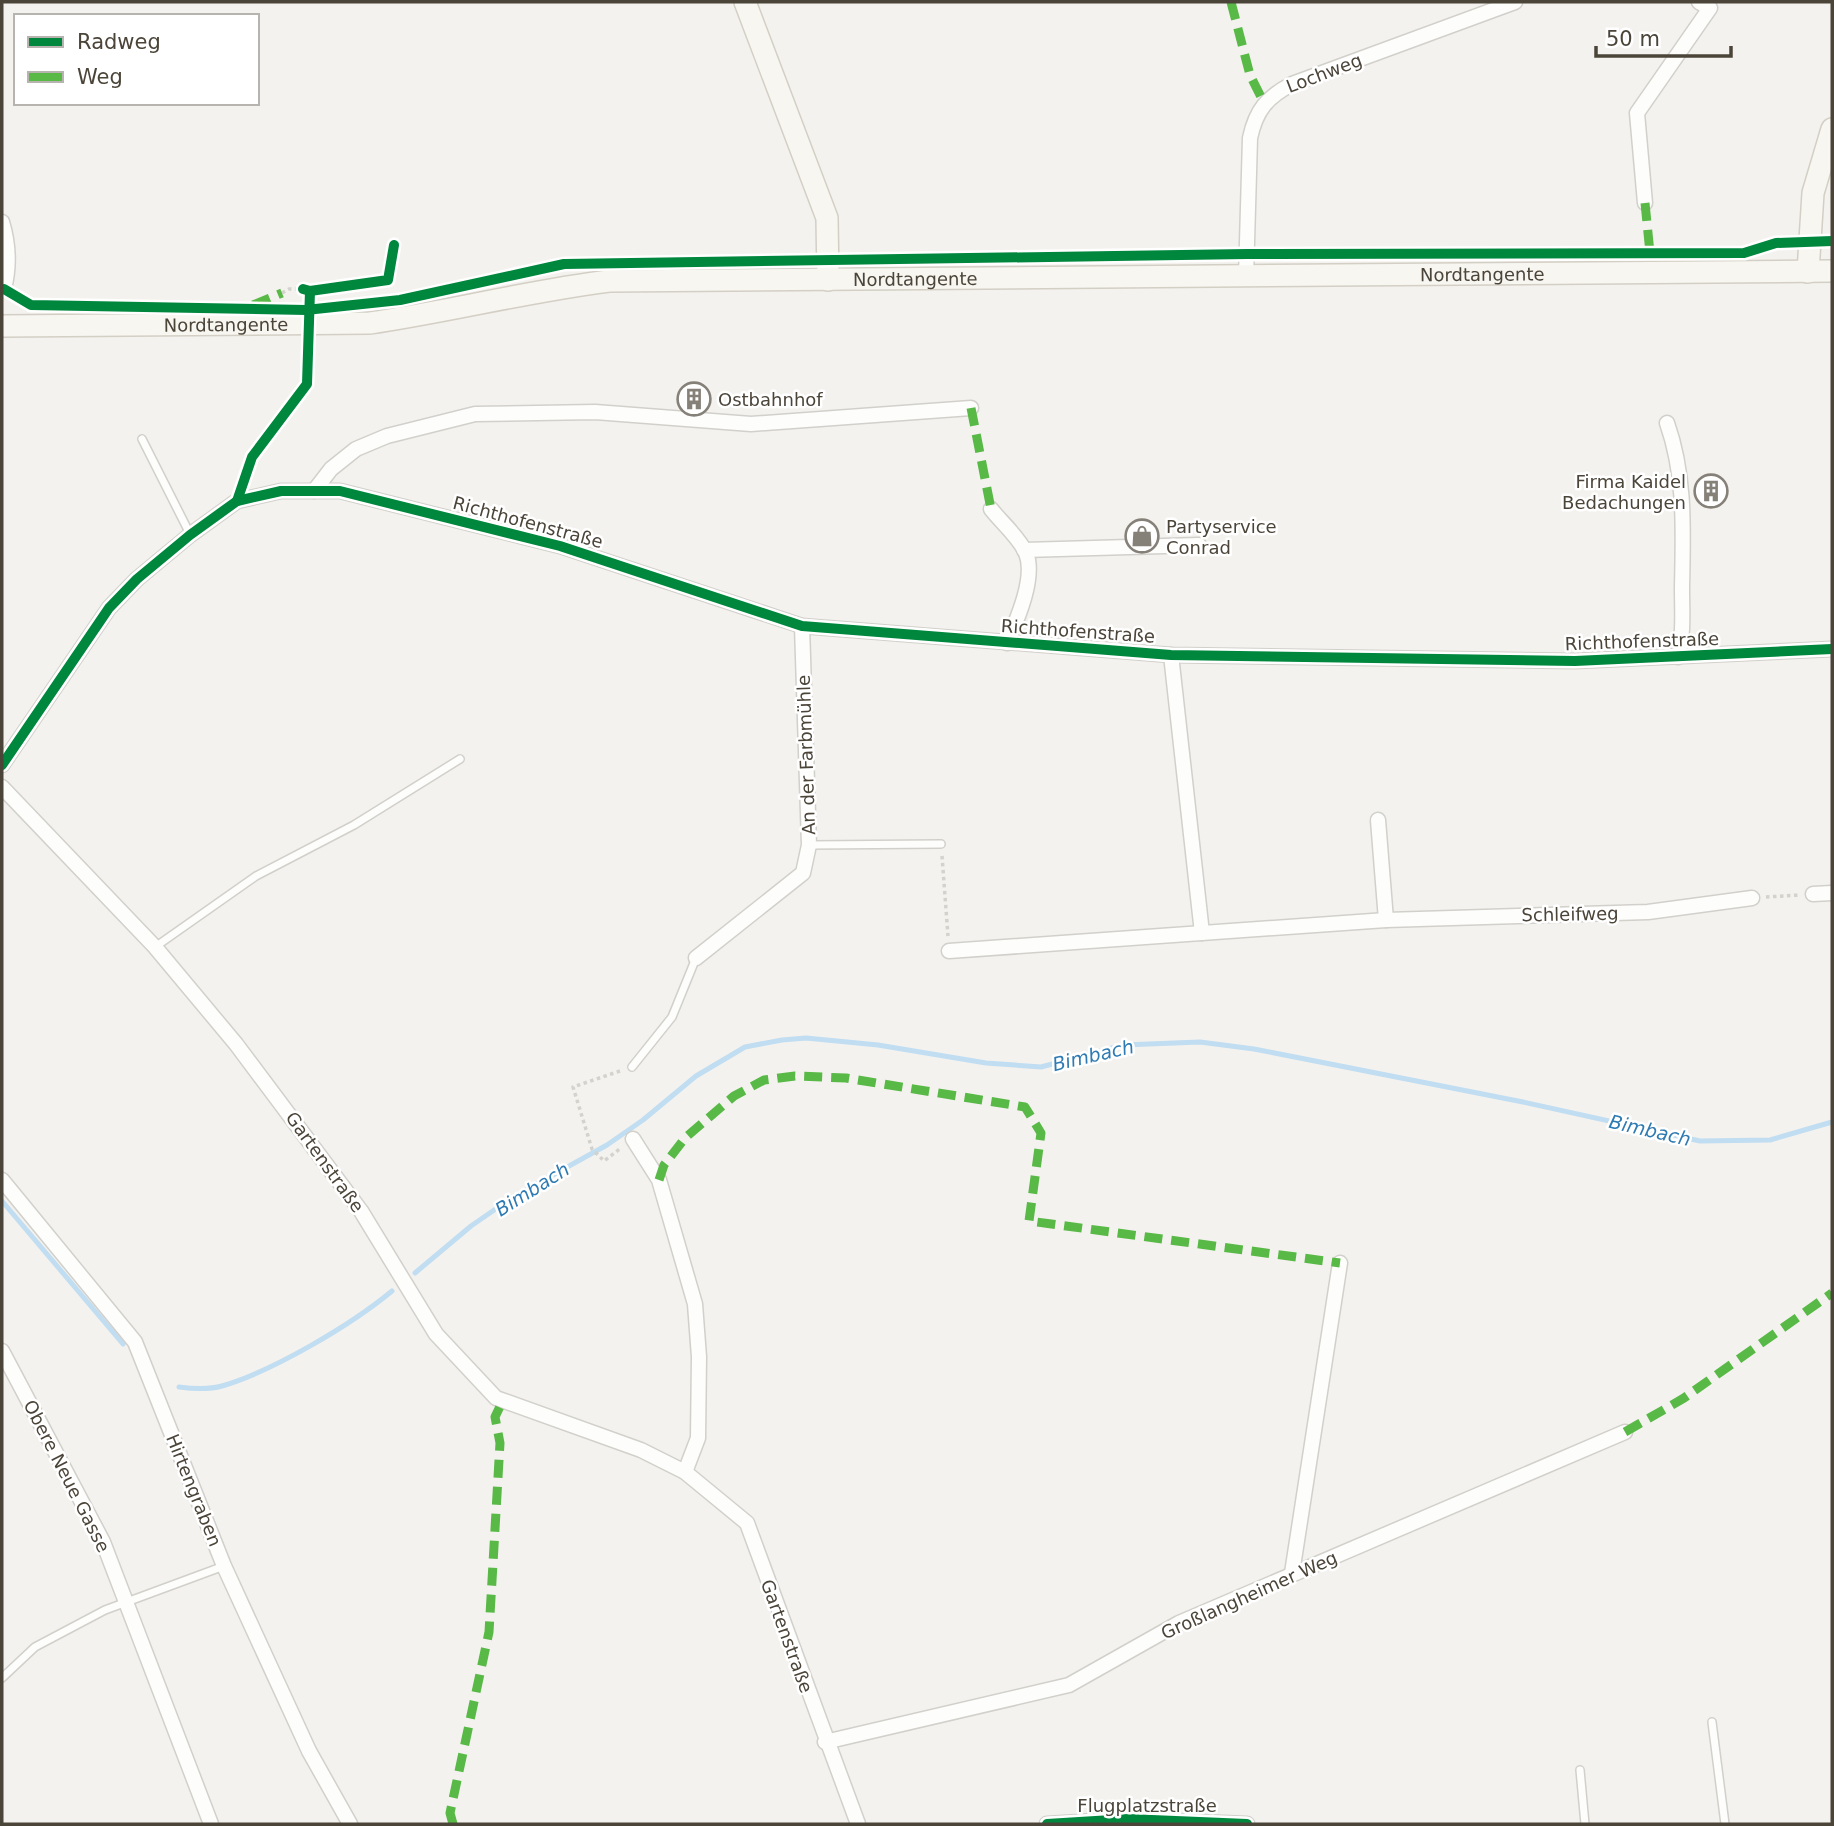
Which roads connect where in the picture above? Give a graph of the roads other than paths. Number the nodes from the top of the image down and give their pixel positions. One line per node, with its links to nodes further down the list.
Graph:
1 (746, 2): 10 (main road)
2 (1515, 2): 9 (street, Lochweg)
3 (1699, 2): 5 (street)
4 (1832, 129): 8 (main road)
5 (1645, 203)
6 (2, 222): 11 (street)
7 (1832, 271): 8 (main road, Nordtangente)
8 (1808, 272): 9 (main road, Nordtangente)
9 (1247, 277): 10 (main road, Nordtangente)
10 (828, 280): 12 (main road, Nordtangente)
11 (4, 289)
12 (2, 326)
13 (971, 408): 16 (street)
14 (1667, 423): 25 (street, Richthofenstraße)
15 (142, 439): 18 (lane)
16 (314, 491): 18 (street, Richthofenstraße); 21 (street, Richthofenstraße)
17 (991, 509): 20 (street)
18 (190, 535): 27 (street, Richthofenstraße)
19 (1199, 545): 20 (street)
20 (1024, 550): 22 (street, Richthofenstraße)
21 (802, 625): 22 (street, Richthofenstraße); 31 (street, An der Farbmühle)
22 (1007, 643): 24 (street, Richthofenstraße)
23 (1832, 649): 25 (street, Richthofenstraße)
24 (1171, 655): 25 (street, Richthofenstraße); 36 (street)
25 (1678, 657)
26 (460, 758): 37 (lane)
27 (2, 765)
28 (2, 788): 37 (street, Gartenstraße)
29 (1378, 820): 35 (street)
30 (941, 844): 31 (lane)
31 (809, 845): 39 (street, An der Farbmühle)
32 (1832, 893): 33 (street)
33 (1813, 894)
34 (1752, 898): 35 (street, Schleifweg)
35 (1386, 920): 36 (street, Schleifweg)
36 (1202, 933): 38 (street, Schleifweg)
37 (155, 947): 46 (street, Gartenstraße)
38 (949, 951)
39 (696, 958): 40 (lane)
40 (632, 1067)
41 (633, 1139): 46 (street)
42 (2, 1180): 47 (street, Hirtengraben)
43 (1340, 1263): 48 (street)
44 (2, 1351): 49 (street, Obere Neue Gasse)
45 (1625, 1432): 48 (street, Großlangheimer Weg)
46 (685, 1472): 52 (street, Gartenstraße)
47 (224, 1566): 49 (lane); 55 (street, Hirtengraben)
48 (1292, 1573): 52 (street, Großlangheimer Weg)
49 (127, 1602): 50 (lane); 54 (street, Obere Neue Gasse)
50 (2, 1678)
51 (1712, 1722): 60 (lane)
52 (825, 1742): 56 (street, Gartenstraße)
53 (1580, 1770): 59 (lane)
54 (211, 1824)
55 (350, 1824)
56 (858, 1824)
57 (1047, 1824): 58 (street, Flugplatzstraße)
58 (1247, 1824)
59 (1585, 1824)
60 (1725, 1824)

